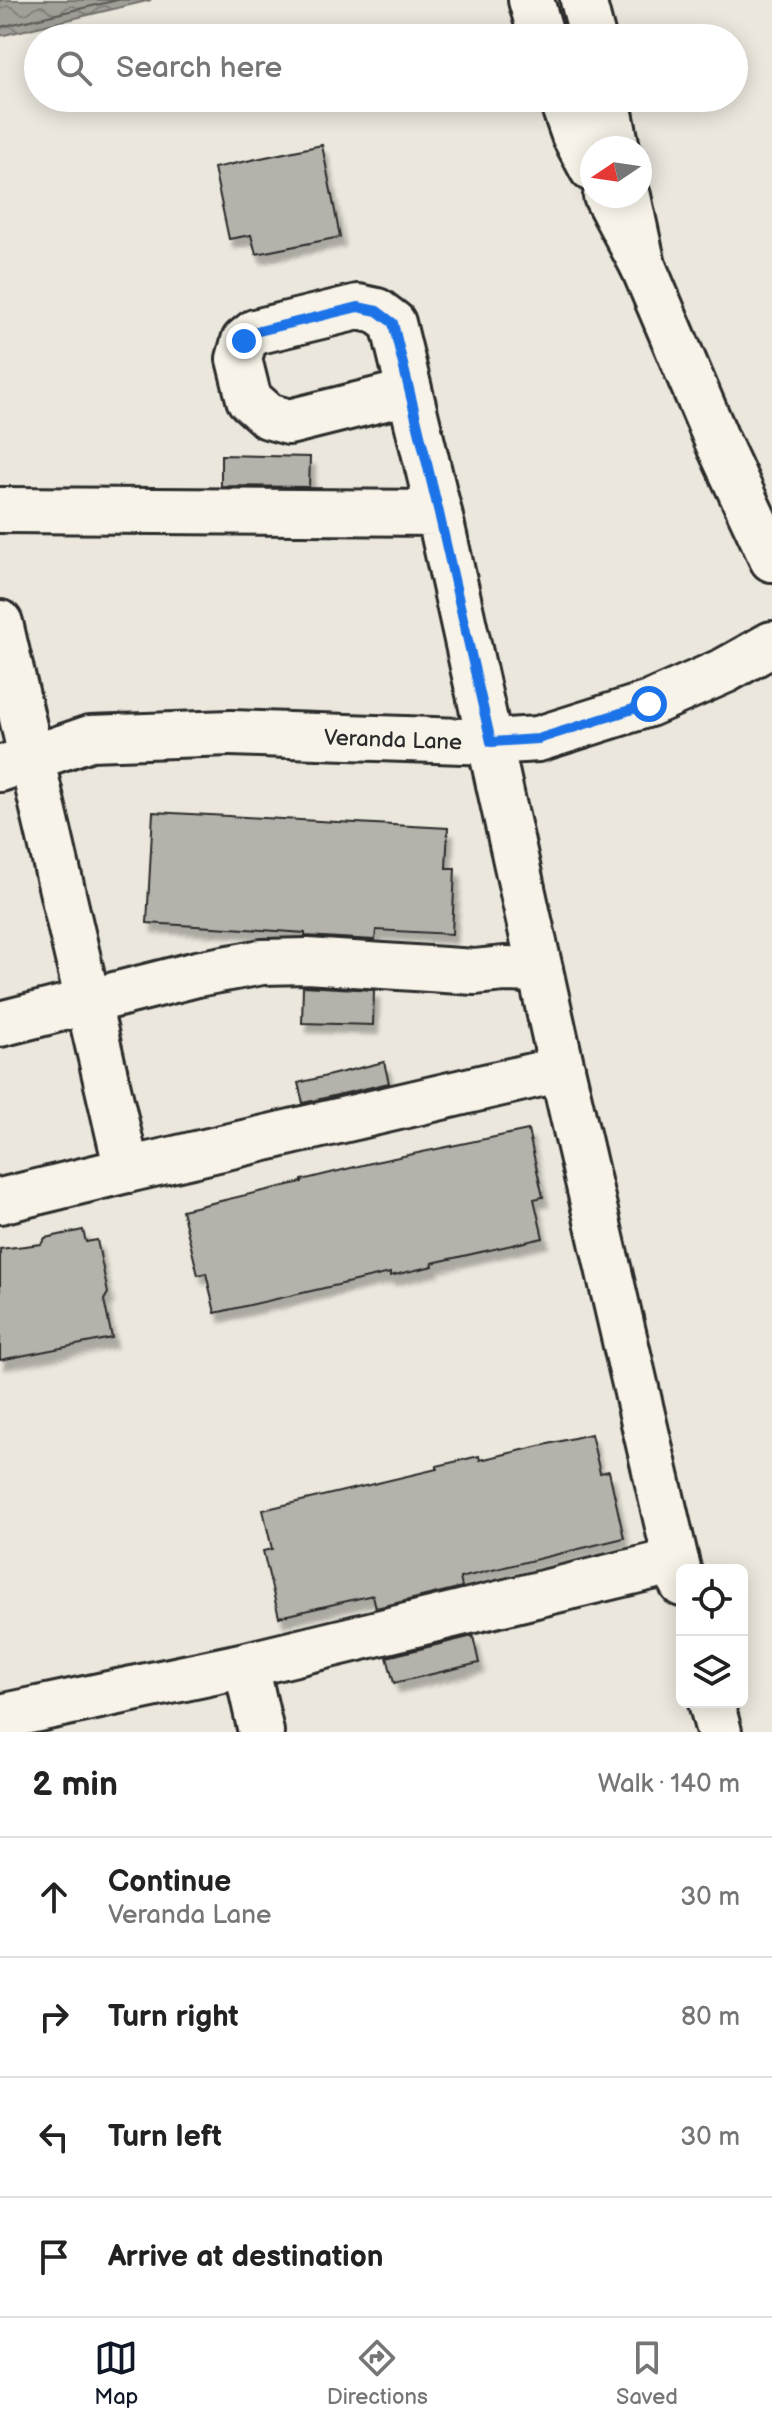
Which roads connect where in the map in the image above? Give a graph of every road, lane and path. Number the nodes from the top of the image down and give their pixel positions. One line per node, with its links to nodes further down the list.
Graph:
1 (531, 0): 3 (street)
2 (583, 0): 4 (street)
3 (538, 24)
4 (589, 24)
5 (566, 112): 8 (street)
6 (610, 112): 7 (street)
7 (615, 136)
8 (580, 146)
9 (612, 208): 11 (street)
10 (631, 208): 11 (street)
11 (643, 266): 15 (street)
12 (409, 392): 14 (street)
13 (0, 510): 14 (street)
14 (439, 513): 18 (street)
15 (772, 559)
16 (0, 623): 19 (street)
17 (772, 644): 18 (street, Veranda Lane)
18 (491, 742): 19 (street, Veranda Lane); 20 (street)
19 (15, 764): 21 (street)
20 (540, 970): 21 (street); 23 (street)
21 (89, 1001): 22 (street); 24 (street)
22 (0, 1024)
23 (562, 1069): 24 (street); 26 (street)
24 (127, 1170): 25 (street)
25 (0, 1201)
26 (677, 1564)
27 (676, 1573): 28 (street)
28 (246, 1665): 30 (street); 31 (street)
29 (713, 1708): 32 (street)
30 (0, 1717)
31 (261, 1732)
32 (719, 1732)

